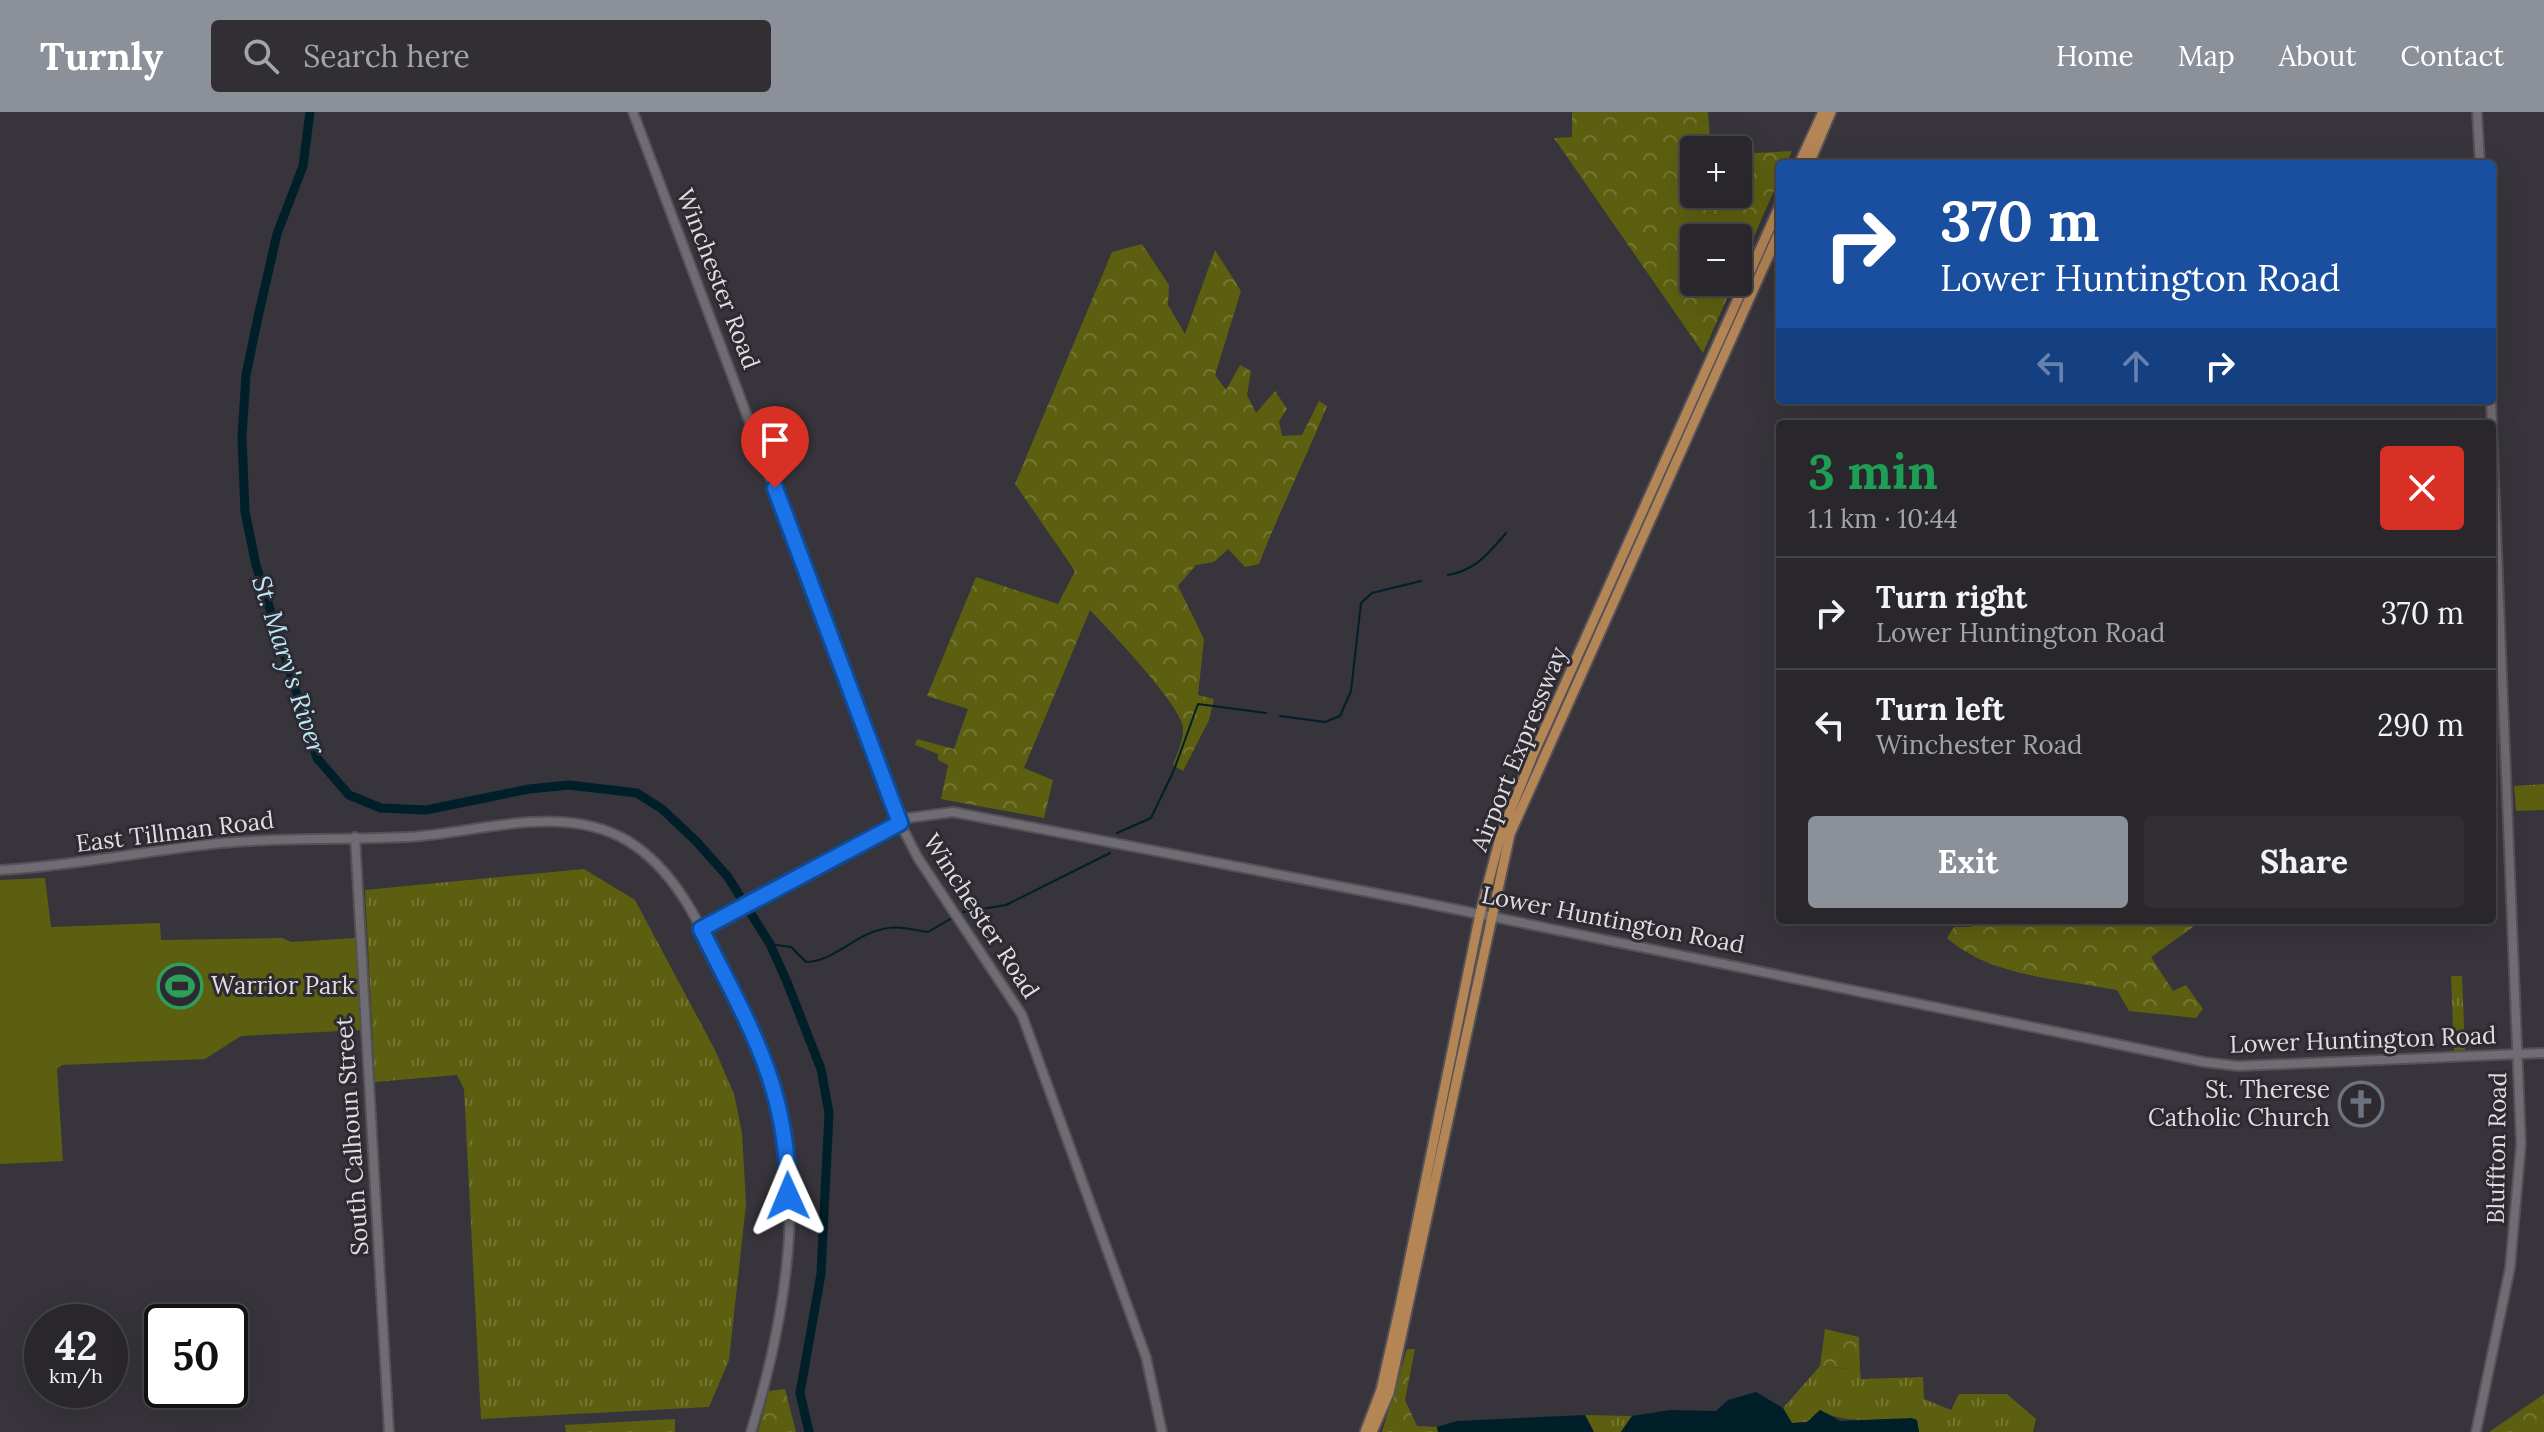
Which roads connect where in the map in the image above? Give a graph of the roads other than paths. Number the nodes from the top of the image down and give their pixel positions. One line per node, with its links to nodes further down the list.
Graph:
1 (633, 112): 11 (main road, Winchester Road)
2 (1823, 112): 5 (main road)
3 (1831, 112): 6 (main road)
4 (2477, 112): 7 (main road)
5 (1801, 160)
6 (1811, 160)
7 (2480, 160)
8 (1776, 214): 14 (main road, Airport Expressway)
9 (1776, 239): 14 (main road, Airport Expressway)
10 (2496, 524): 17 (main road, Bluffton Road)
11 (900, 823): 14 (main road, Lower Huntington Road); 15 (main road, Lower Huntington Road); 20 (main road, Winchester Road)
12 (355, 837): 13 (main road, East Tillman Road); 15 (main road, East Tillman Road); 18 (main road, South Calhoun Street)
13 (0, 870)
14 (1485, 915): 17 (main road, Lower Huntington Road); 21 (main road, Airport Expressway); 22 (main road, Airport Expressway)
15 (701, 929): 19 (main road, East Tillman Road)
16 (2544, 1053): 17 (main road, Lower Huntington Road)
17 (2518, 1055): 23 (main road, Bluffton Road)
18 (389, 1432)
19 (751, 1432)
20 (1162, 1432)
21 (1365, 1432)
22 (1372, 1432)
23 (2476, 1432)

